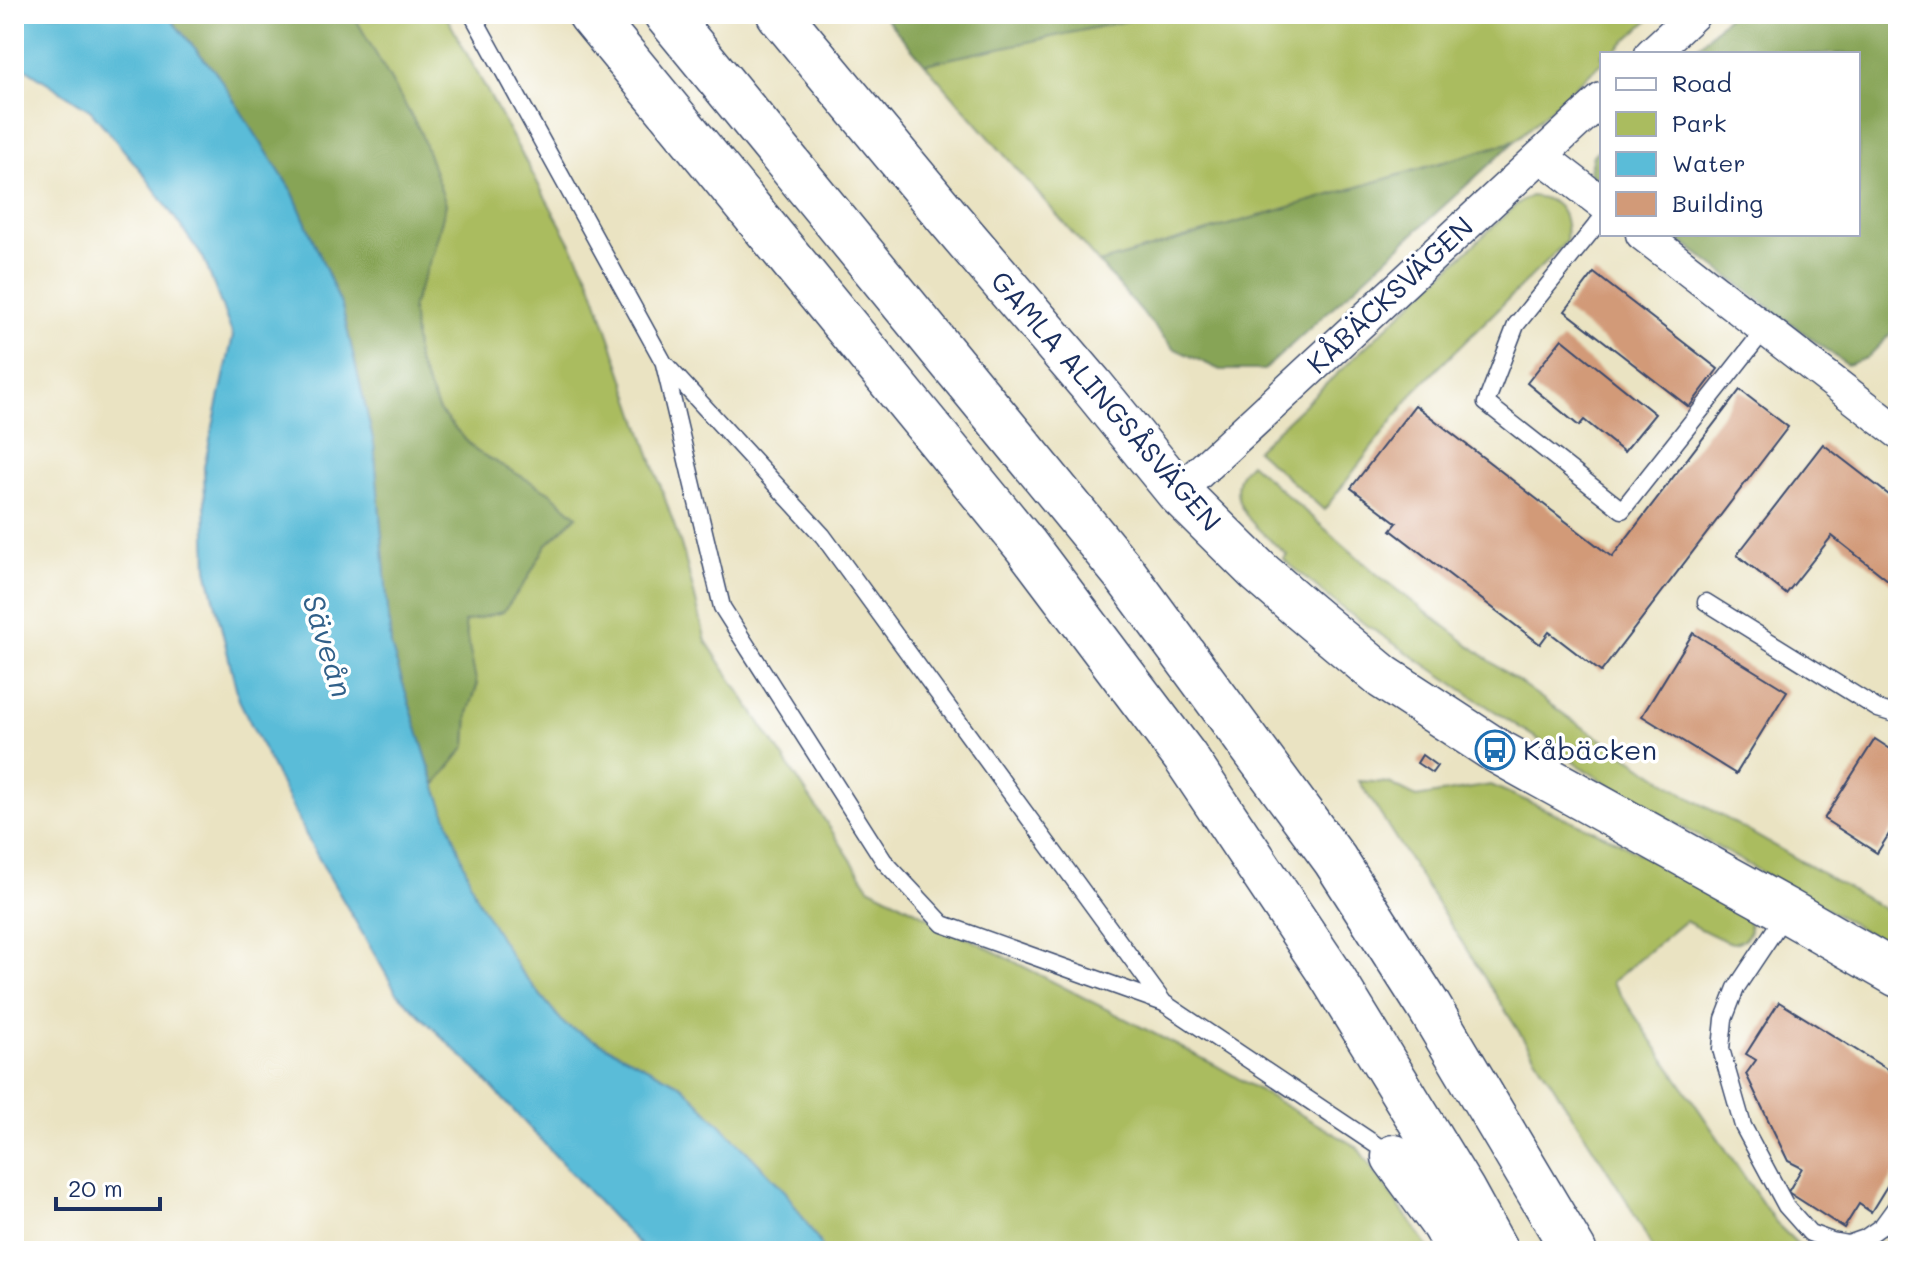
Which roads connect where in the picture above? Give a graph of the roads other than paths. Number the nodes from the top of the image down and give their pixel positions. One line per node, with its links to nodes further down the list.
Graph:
1 (472, 14): 13 (lane)
2 (590, 14): 24 (main road)
3 (666, 14): 25 (main road)
4 (779, 14): 15 (main road, GAMLA ALINGSÅSVÄGEN)
5 (1694, 14): 6 (street)
6 (1653, 52)
7 (1600, 101): 8 (street, KÅBÄCKSVÄGEN)
8 (1541, 156): 9 (street); 15 (street, KÅBÄCKSVÄGEN)
9 (1600, 201)
10 (1600, 220): 12 (lane)
11 (1645, 236): 12 (street)
12 (1765, 329): 14 (street)
13 (664, 363): 20 (lane); 20 (lane)
14 (1898, 432)
15 (1178, 492): 18 (main road, GAMLA ALINGSÅSVÄGEN)
16 (1706, 602): 17 (lane)
17 (1898, 715)
18 (1787, 911): 19 (main road, GAMLA ALINGSÅSVÄGEN); 22 (lane)
19 (1898, 975)
20 (1164, 1003): 21 (lane)
21 (1394, 1157): 23 (main road)
22 (1898, 1204)
23 (1459, 1251)
24 (1496, 1251)
25 (1574, 1251)

